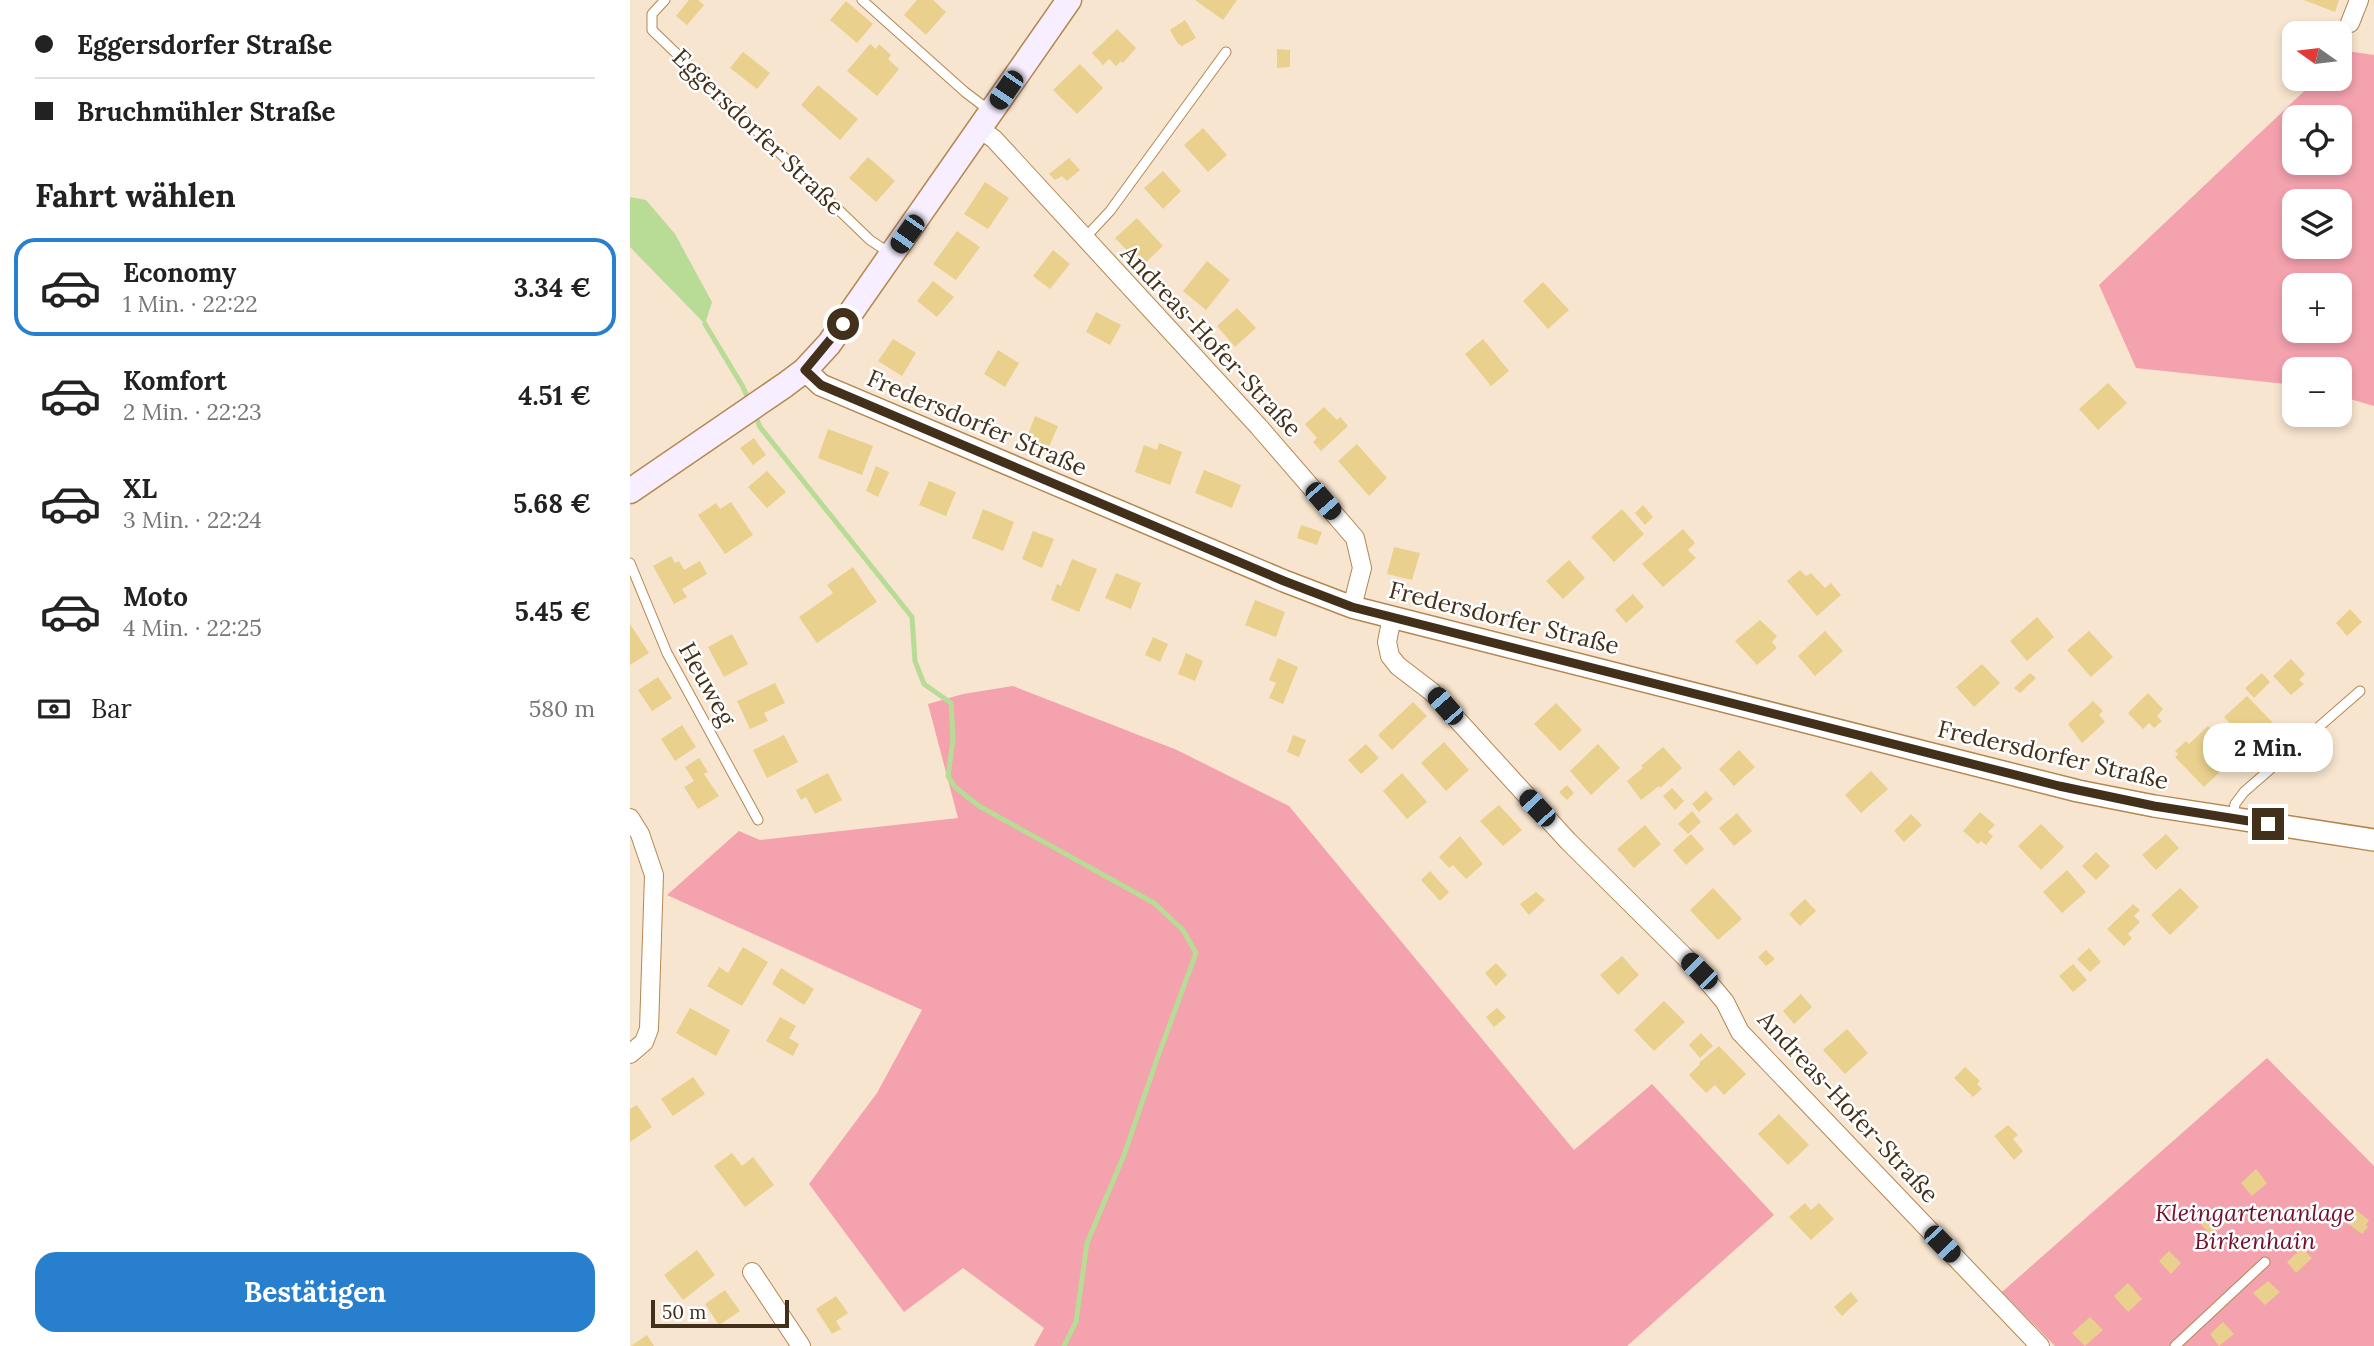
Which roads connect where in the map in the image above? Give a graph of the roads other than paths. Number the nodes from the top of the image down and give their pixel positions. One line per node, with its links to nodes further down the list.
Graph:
1 (665, 0): 9 (lane, Eggersdorfer Straße)
2 (862, 0): 7 (lane)
3 (1069, 0): 7 (main road)
4 (2359, 0): 5 (street)
5 (2351, 21)
6 (1226, 52): 8 (lane)
7 (986, 120): 8 (street, Andreas-Hofer-Straße); 9 (main road)
8 (1084, 239): 13 (street, Andreas-Hofer-Straße)
9 (892, 255): 10 (main road)
10 (805, 370): 11 (main road); 13 (street, Fredersdorfer Straße)
11 (630, 491)
12 (630, 563): 18 (lane, Heuweg)
13 (1352, 607): 14 (street, Fredersdorfer Straße)
14 (1392, 617): 16 (street, Fredersdorfer Straße); 24 (street, Andreas-Hofer-Straße)
15 (2360, 691): 16 (lane)
16 (2228, 817): 19 (street, Fredersdorfer Straße)
17 (630, 818): 20 (street)
18 (758, 820)
19 (2374, 840)
20 (630, 1055)
21 (2265, 1262): 25 (lane)
22 (752, 1272): 23 (street)
23 (801, 1346)
24 (2040, 1346)
25 (2175, 1346)

